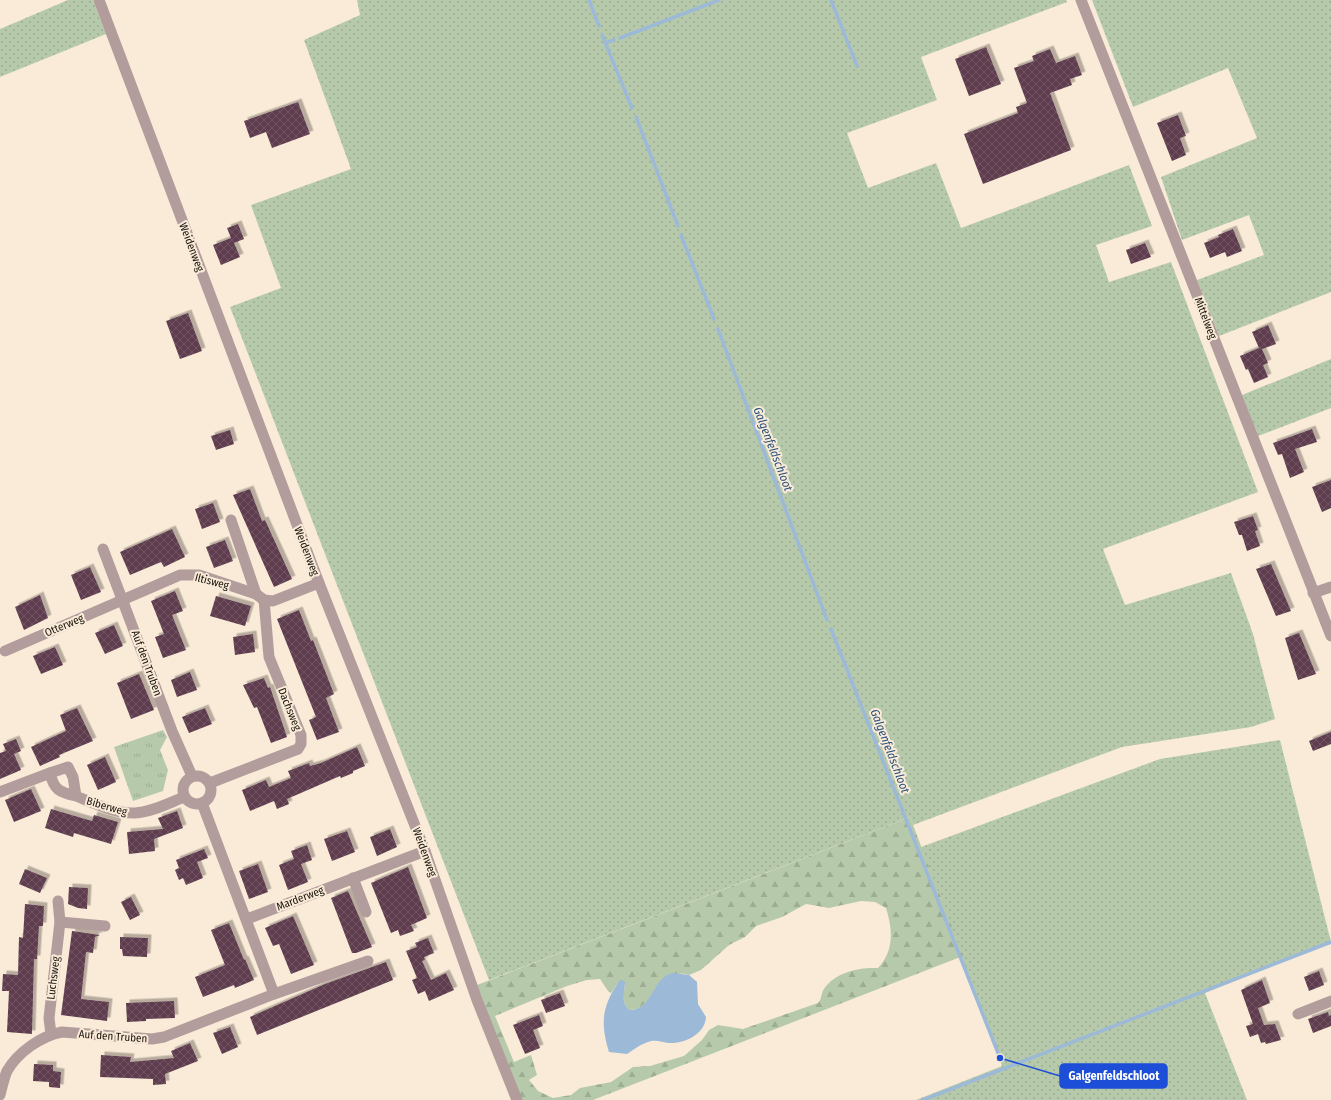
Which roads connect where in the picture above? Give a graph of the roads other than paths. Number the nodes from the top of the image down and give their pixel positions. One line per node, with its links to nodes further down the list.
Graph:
1 (99, 0): 5 (street, Weidenweg)
2 (1082, 0): 7 (street, Mittelweg)
3 (230, 520): 8 (street)
4 (103, 549): 9 (street, Auf den Truben)
5 (319, 583): 8 (street, Iltisweg); 19 (street, Weidenweg)
6 (1331, 587): 7 (street)
7 (1313, 593): 10 (street, Mittelweg)
8 (260, 597): 9 (street, Iltisweg); 14 (street, Dachsweg)
9 (123, 600): 11 (street, Otterweg); 13 (street, Auf den Truben)
10 (1331, 636)
11 (5, 651)
12 (50, 773): 15 (street, Biberweg); 16 (street, Biberweg); 16 (street, Biberweg)
13 (192, 776): 14 (street); 17 (street)
14 (210, 783): 18 (street)
15 (0, 792)
16 (76, 796): 17 (street, Biberweg)
17 (184, 797): 18 (street)
18 (202, 803): 23 (street)
19 (425, 851): 20 (street, Marderweg); 32 (street, Weidenweg)
20 (353, 878): 22 (street); 23 (street, Marderweg)
21 (58, 901): 24 (street, Luchsweg)
22 (366, 912)
23 (247, 919): 27 (street)
24 (60, 922): 25 (street); 30 (street, Luchsweg)
25 (105, 926)
26 (368, 961): 27 (street, Auf den Truben)
27 (274, 994): 30 (street, Auf den Truben)
28 (1331, 1001): 29 (street)
29 (1298, 1014)
30 (51, 1034): 31 (street, Auf den Truben)
31 (0, 1095)
32 (517, 1100)

